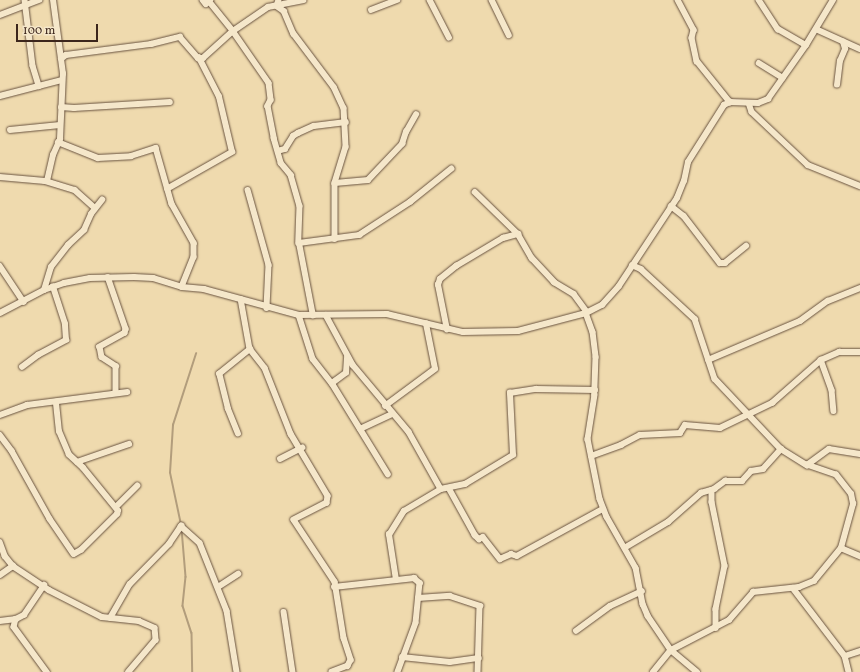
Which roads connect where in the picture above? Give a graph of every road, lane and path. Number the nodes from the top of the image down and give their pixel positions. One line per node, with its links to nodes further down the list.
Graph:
1 (39, 0): 12 (street)
2 (53, 0): 24 (street)
3 (207, 0): 17 (street)
4 (279, 0): 13 (street)
5 (303, 0): 13 (street)
6 (396, 0): 14 (street)
7 (430, 0): 19 (street)
8 (492, 0): 18 (street)
9 (678, 0): 32 (street)
10 (759, 0): 21 (street)
11 (833, 0): 16 (street)
12 (25, 3): 15 (street); 29 (street)
13 (277, 6): 17 (street); 36 (street)
14 (370, 10)
15 (0, 15)
16 (816, 29): 20 (street); 21 (street)
17 (234, 31): 23 (street); 40 (street)
18 (509, 35)
19 (450, 37)
20 (843, 42): 22 (street); 28 (street)
21 (806, 45): 26 (street)
22 (860, 49)
23 (199, 58): 24 (street); 46 (street)
24 (61, 59): 27 (street)
25 (759, 63): 26 (street)
26 (783, 78): 33 (street)
27 (62, 80): 29 (street); 34 (street)
28 (837, 85)
29 (39, 86): 30 (street)
30 (0, 96)
31 (170, 102): 34 (street)
32 (730, 102): 33 (street); 50 (street)
33 (749, 103): 45 (street)
34 (61, 107): 37 (street)
35 (416, 115): 44 (street)
36 (346, 122): 40 (street); 44 (street)
37 (60, 125): 38 (street); 39 (street)
38 (10, 130)
39 (58, 142): 43 (street); 46 (street)
40 (278, 151): 54 (street)
41 (451, 169): 53 (street)
42 (0, 177): 43 (street)
43 (47, 181): 51 (street)
44 (335, 183): 53 (street)
45 (860, 186)
46 (168, 189): 60 (street)
47 (248, 190): 65 (street)
48 (475, 192): 52 (street)
49 (102, 200): 51 (street)
50 (671, 206): 55 (street); 57 (street)
51 (95, 208): 62 (street)
52 (518, 234): 66 (street); 72 (street)
53 (335, 239): 54 (street)
54 (299, 243): 70 (street)
55 (746, 246)
56 (0, 266): 64 (street)
57 (632, 266): 66 (street); 76 (street)
58 (108, 277): 59 (street); 60 (street); 82 (street)
59 (53, 287): 62 (street); 78 (street)
60 (182, 287): 63 (street)
61 (860, 288): 76 (street)
62 (44, 290): 64 (street)
63 (241, 299): 65 (street); 73 (street)
64 (24, 302): 67 (street)
65 (267, 308): 68 (street)
66 (586, 312): 72 (street); 80 (street)
67 (0, 313)
68 (299, 315): 70 (street); 79 (street)
69 (326, 315): 70 (street); 71 (street); 75 (street)
70 (313, 316)
71 (426, 324): 72 (street); 84 (street)
72 (447, 330)
73 (250, 349): 90 (street); 93 (street)
74 (860, 352): 77 (street)
75 (348, 357): 79 (street); 84 (street)
76 (708, 360): 88 (street)
77 (821, 360): 85 (street); 88 (street)
78 (22, 367)
79 (332, 383): 89 (street)
80 (595, 390): 96 (street); 102 (street)
81 (127, 392): 82 (street)
82 (116, 393): 83 (street)
83 (56, 402): 87 (street); 98 (street)
84 (385, 406): 86 (street)
85 (834, 411)
86 (392, 414): 89 (street); 103 (street)
87 (0, 415)
88 (748, 416): 94 (street); 96 (street)
89 (360, 429): 100 (street)
90 (238, 434)
91 (0, 435): 105 (street)
92 (129, 444): 98 (street)
93 (302, 448): 97 (street); 117 (street)
94 (781, 449): 99 (street); 104 (street)
95 (860, 454): 99 (street)
96 (591, 456): 106 (street)
97 (280, 459)
98 (77, 462): 105 (street)
99 (807, 465): 109 (street)
100 (388, 474)
101 (136, 486): 105 (street)
102 (449, 488): 103 (street); 106 (street)
103 (441, 489): 114 (street)
104 (712, 490): 108 (street); 125 (street)
105 (116, 508)
106 (603, 509): 108 (street)
107 (0, 542): 111 (street)
108 (626, 547): 119 (street)
109 (841, 548): 110 (street); 118 (street)
110 (860, 556)
111 (13, 566): 113 (street); 115 (street)
112 (238, 574): 116 (street)
113 (0, 575)
114 (396, 580): 117 (street); 120 (street)
115 (44, 585): 122 (street); 123 (street)
116 (218, 587): 122 (street); 134 (street)
117 (334, 587): 136 (street)
118 (793, 588): 125 (street); 129 (street)
119 (642, 591): 126 (street); 127 (street)
120 (418, 598): 130 (street); 131 (street)
121 (284, 612): 135 (street)
122 (110, 618): 133 (street)
123 (16, 619): 124 (street); 132 (street)
124 (0, 621)
125 (716, 628): 127 (street)
126 (576, 631)
127 (671, 650): 139 (street); 140 (street)
128 (860, 651): 129 (street)
129 (845, 656): 141 (street)
130 (402, 657): 131 (street); 137 (street)
131 (478, 658): 138 (street)
132 (47, 672)
133 (129, 672)
134 (237, 672)
135 (293, 672)
136 (332, 672)
137 (398, 672)
138 (478, 672)
139 (653, 672)
140 (696, 672)
141 (849, 672)

